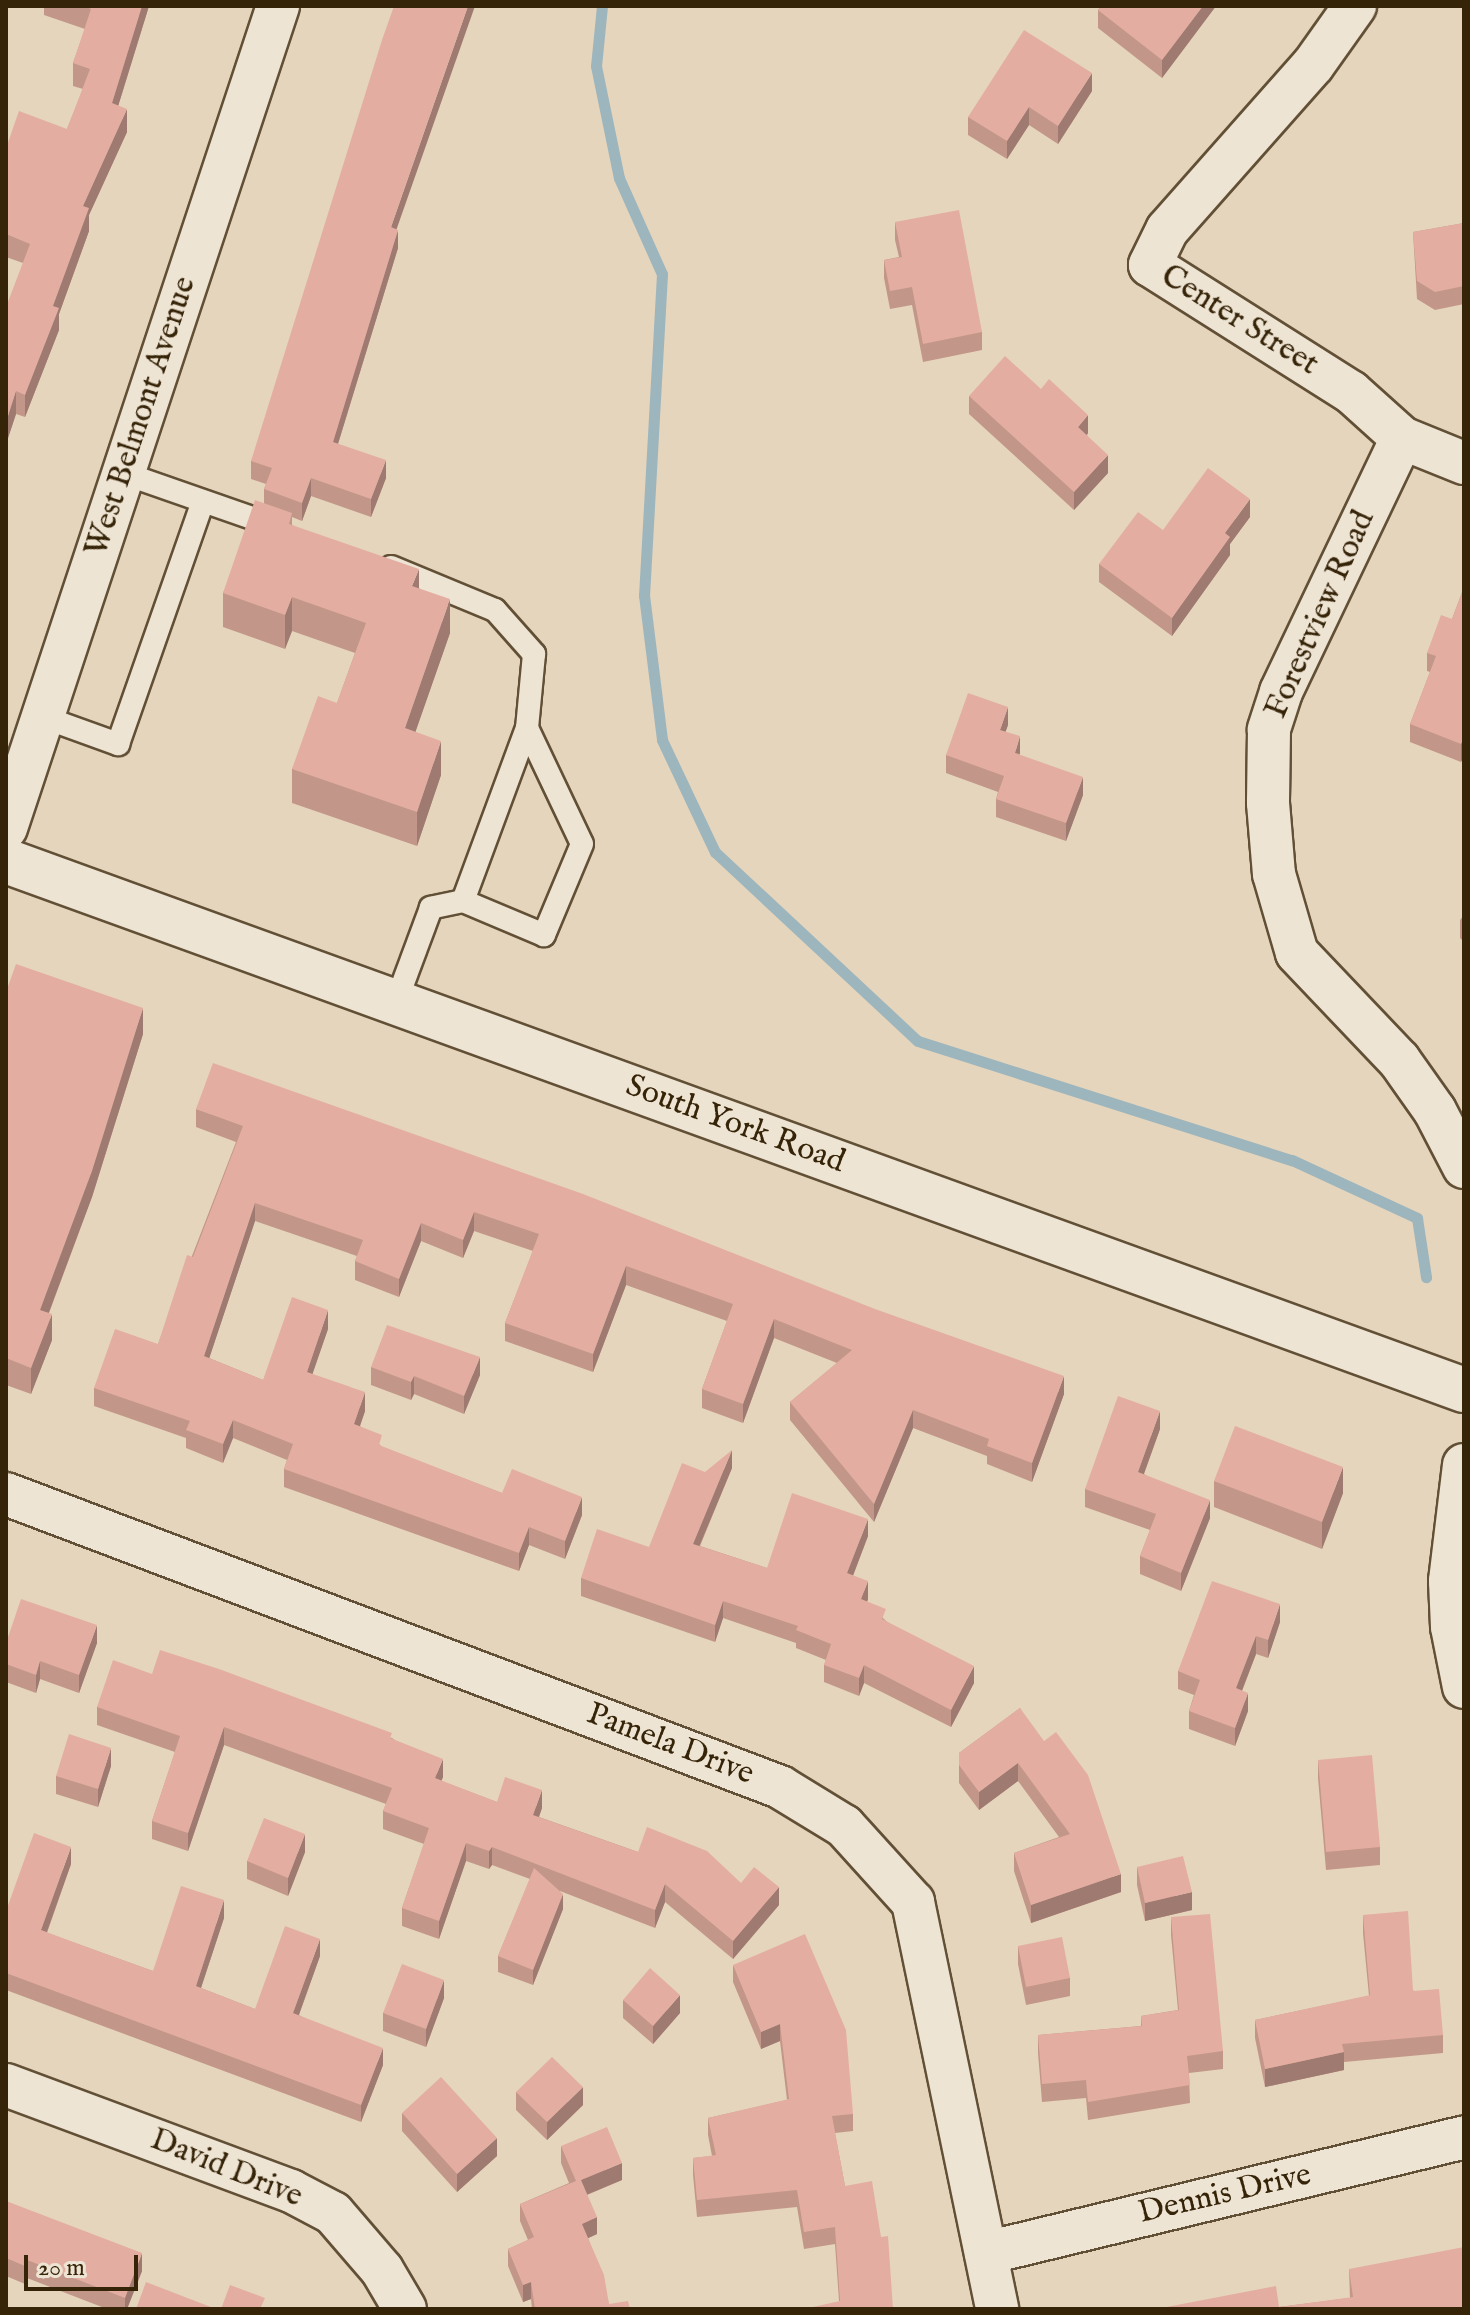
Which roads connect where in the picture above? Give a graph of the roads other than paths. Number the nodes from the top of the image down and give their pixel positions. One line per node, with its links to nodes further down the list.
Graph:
1 (278, 6): 5 (street, West Belmont Avenue)
2 (1355, 6): 3 (street, Center Street)
3 (1402, 438): 4 (street, Center Street); 15 (street, Forestview Road)
4 (1464, 463)
5 (123, 473): 6 (lane); 9 (street, West Belmont Avenue)
6 (203, 501): 7 (lane); 9 (lane)
7 (303, 536)
8 (375, 561): 10 (lane)
9 (43, 717): 11 (street, West Belmont Avenue)
10 (527, 728): 13 (lane); 13 (lane)
11 (6, 828)
12 (6, 861): 14 (main road, South York Road)
13 (463, 901): 14 (lane)
14 (396, 1002): 16 (main road, South York Road)
15 (1464, 1167)
16 (1464, 1390)
17 (1464, 1465): 19 (street)
18 (6, 1494): 22 (street, Pamela Drive)
19 (1464, 1687)
20 (6, 2085): 23 (street, David Drive)
21 (1464, 2137): 22 (street, Dennis Drive)
22 (986, 2253): 24 (street, Pamela Drive)
23 (405, 2309)
24 (997, 2309)

